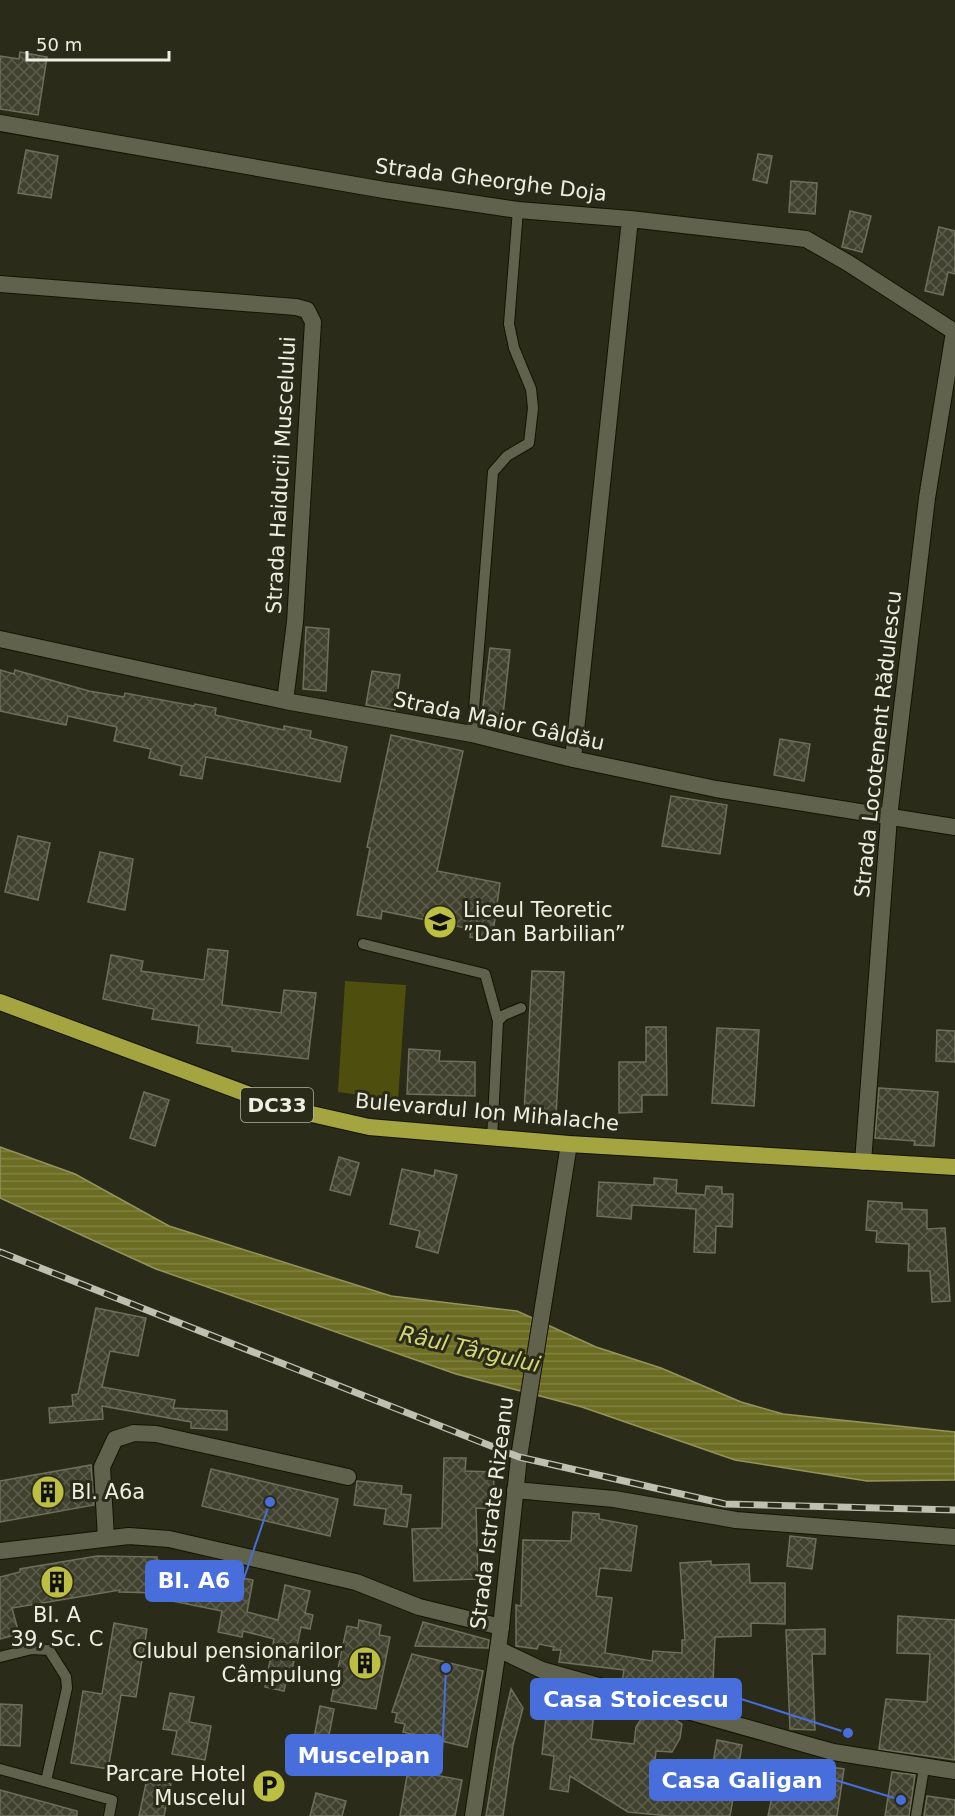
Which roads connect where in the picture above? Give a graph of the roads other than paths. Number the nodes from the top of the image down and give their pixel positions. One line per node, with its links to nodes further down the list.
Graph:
1 (0, 123): 2 (street, Strada Gheorghe Doja)
2 (518, 210): 3 (street, Strada Gheorghe Doja); 8 (lane)
3 (630, 219): 5 (street, Strada Gheorghe Doja); 9 (street)
4 (0, 284): 7 (street, Strada Haiducii Muscelului)
5 (954, 332): 10 (street, Strada Locotenent Rădulescu)
6 (0, 639): 7 (street, Strada Maior Gâldău)
7 (285, 700): 8 (street, Strada Maior Gâldău)
8 (472, 734): 9 (street, Strada Maior Gâldău)
9 (573, 759): 10 (street, Strada Maior Gâldău)
10 (889, 818): 11 (street, Strada Maior Gâldău); 18 (street, Strada Locotenent Rădulescu)
11 (955, 827)
12 (363, 944): 15 (lane)
13 (0, 1002): 16 (highway, Bulevardul Ion Mihalache / DC33)
14 (521, 1008): 15 (lane)
15 (498, 1021): 16 (lane)
16 (492, 1139): 17 (highway, Bulevardul Ion Mihalache / DC33)
17 (568, 1144): 18 (highway, Bulevardul Ion Mihalache); 21 (street, Strada Istrate Rizeanu)
18 (863, 1162): 19 (highway, Bulevardul Ion Mihalache)
19 (955, 1167)
20 (348, 1477): 23 (street)
21 (515, 1490): 22 (street); 25 (street, Strada Istrate Rizeanu)
22 (955, 1537)
23 (106, 1538): 24 (street); 25 (street)
24 (0, 1551)
25 (501, 1627): 26 (street, Strada Istrate Rizeanu)
26 (498, 1649): 28 (street); 33 (street, Strada Istrate Rizeanu)
27 (0, 1657): 31 (lane)
28 (924, 1768): 30 (street); 34 (lane)
29 (0, 1769): 31 (lane)
30 (955, 1771)
31 (46, 1781): 32 (lane)
32 (109, 1816)
33 (473, 1816)
34 (916, 1816)

